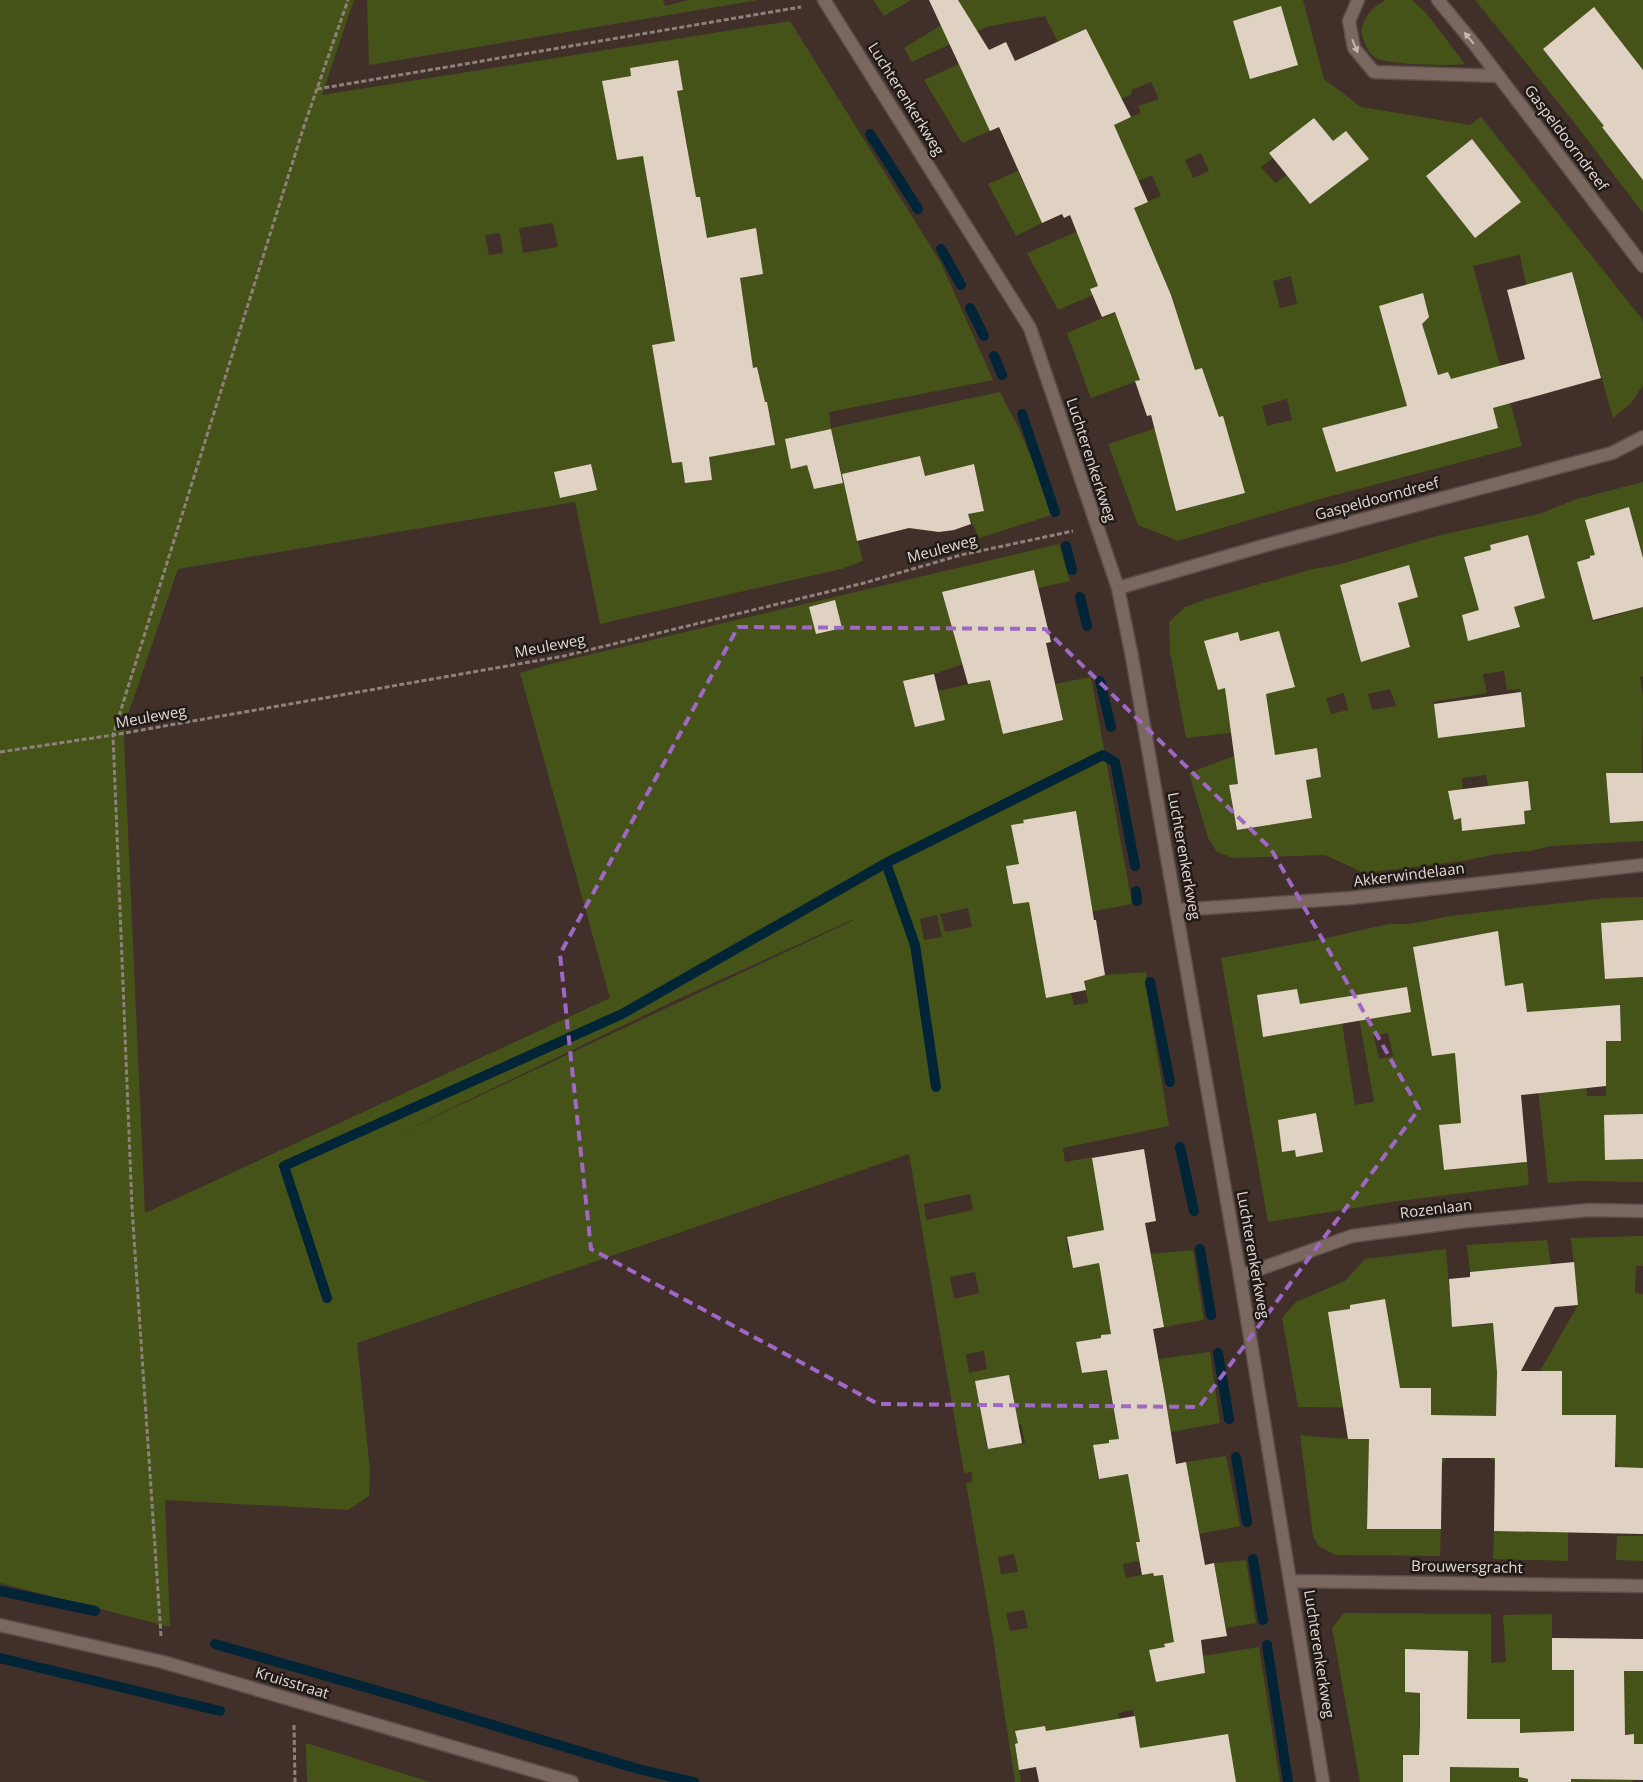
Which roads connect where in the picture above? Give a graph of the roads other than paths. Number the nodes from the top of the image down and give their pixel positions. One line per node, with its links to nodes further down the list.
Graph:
1 (1358, 0): 4 (street, one-way to 4)
2 (1438, 0): 4 (street, Gaspeldoorndreef, one-way to 2)
3 (825, 1): 7 (street, Luchterenkerkweg)
4 (1499, 76): 5 (street, Gaspeldoorndreef)
5 (1643, 266)
6 (1643, 437): 7 (street, Gaspeldoorndreef)
7 (1118, 588): 9 (street, Luchterenkerkweg)
8 (1643, 865): 9 (street, Akkerwindelaan)
9 (1177, 910): 11 (street, Luchterenkerkweg)
10 (1643, 1210): 11 (street, Rozenlaan)
11 (1240, 1276): 12 (street, Luchterenkerkweg)
12 (1291, 1581): 13 (street, Brouwersgracht); 16 (street, Luchterenkerkweg)
13 (1643, 1586)
14 (0, 1625): 15 (street, Kruisstraat)
15 (572, 1782)
16 (1323, 1782)

